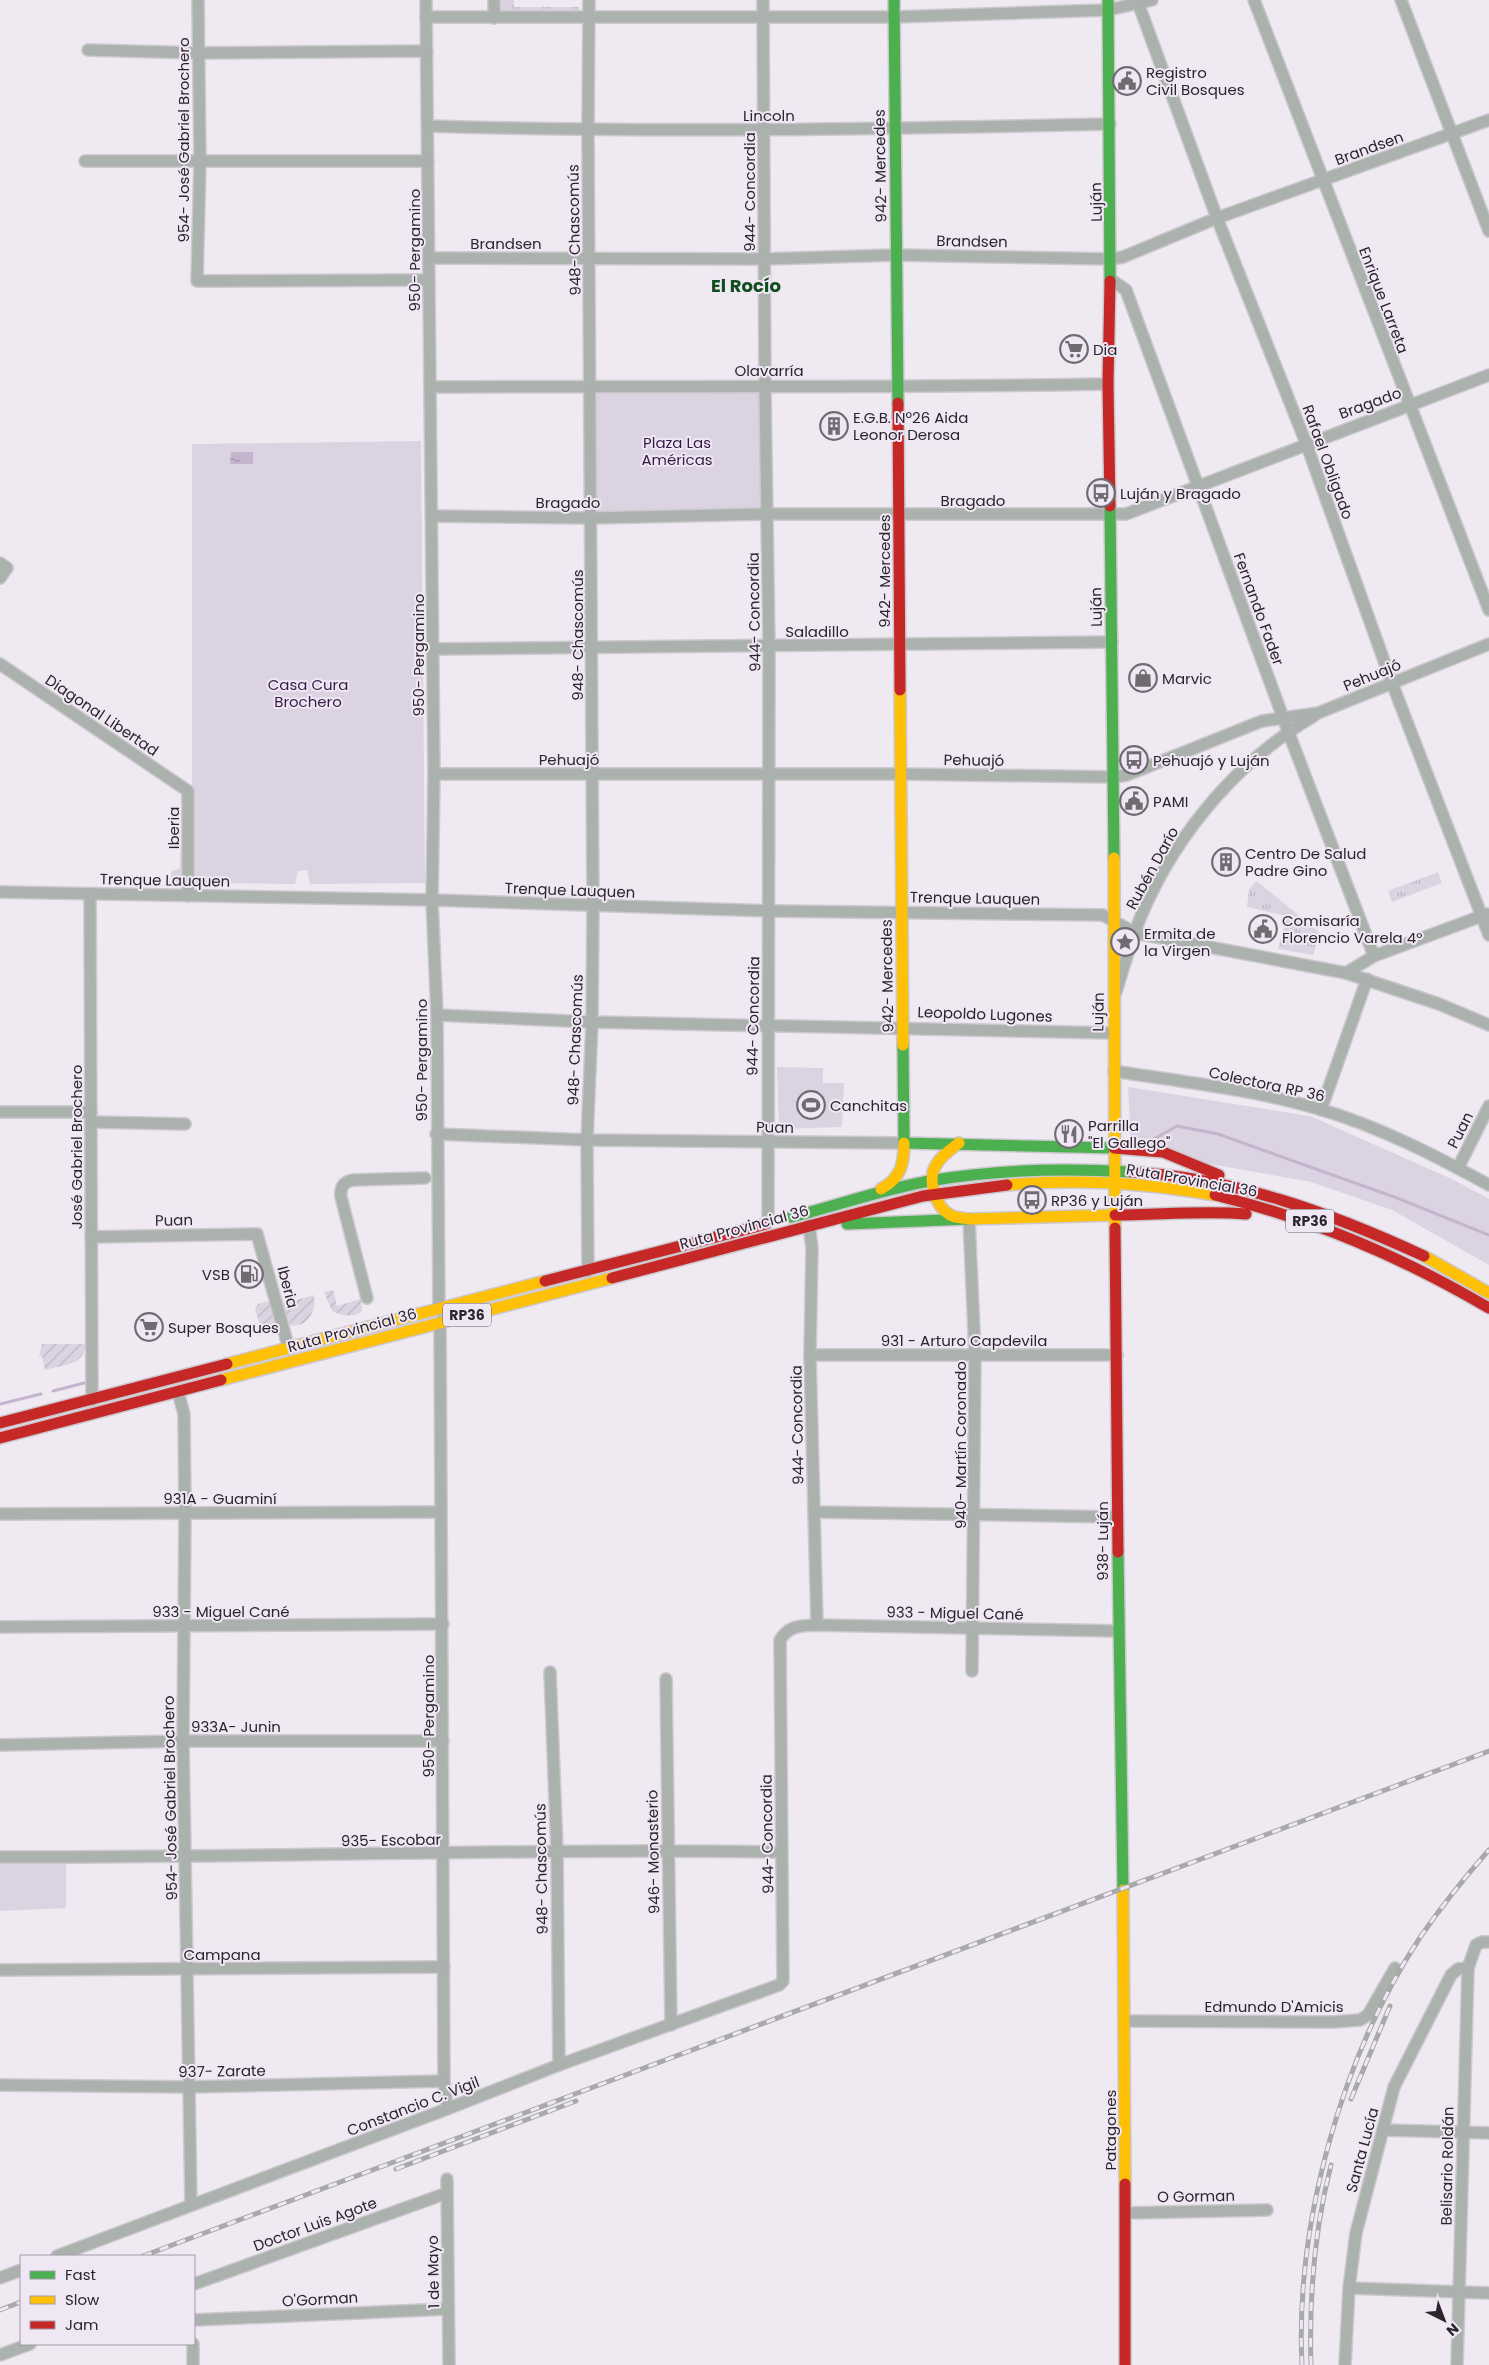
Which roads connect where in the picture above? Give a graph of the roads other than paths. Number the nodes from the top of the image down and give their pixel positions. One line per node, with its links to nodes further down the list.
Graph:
1 (198, 0): 19 (street, 954- José Gabriel Brochero)
2 (426, 0): 12 (street, 950- Pergamino)
3 (494, 0): 13 (street)
4 (589, 0): 14 (street, 948- Chascomús)
5 (763, 0): 15 (street, 944- Concordia)
6 (894, 0): 16 (main road, 942- Mercedes)
7 (1152, 0): 10 (street)
8 (1254, 0): 30 (street, Enrique Larreta)
9 (1401, 0): 26 (street)
10 (1137, 2): 11 (street); 31 (street, Rafael Obligado)
11 (1108, 5): 16 (street); 21 (main road, Luján)
12 (426, 17): 13 (street); 18 (street, 950- Pergamino)
13 (494, 18): 14 (street)
14 (590, 18): 15 (street); 25 (street, 948- Chascomús)
15 (763, 18): 16 (street); 24 (street, 944- Concordia)
16 (894, 18): 23 (main road, 942- Mercedes)
17 (88, 50): 19 (street)
18 (427, 51): 19 (street); 22 (street, 950- Pergamino)
19 (199, 53): 28 (street, 954- José Gabriel Brochero)
20 (1489, 120): 26 (street, Brandsen)
21 (1110, 124): 23 (street, Lincoln); 37 (main road, Luján)
22 (428, 126): 25 (street, Lincoln); 29 (street, 950- Pergamino)
23 (895, 129): 24 (street, Lincoln); 33 (main road, 942- Mercedes)
24 (764, 130): 25 (street, Lincoln); 36 (street, 944- Concordia)
25 (588, 131): 35 (street, 948- Chascomús)
26 (1452, 134): 30 (street, Brandsen); 32 (street)
27 (85, 161): 28 (street)
28 (200, 161): 29 (street); 39 (street, 954- José Gabriel Brochero)
29 (428, 161): 34 (street, 950- Pergamino)
30 (1322, 180): 31 (street, Brandsen); 46 (street, Enrique Larreta)
31 (1217, 218): 37 (street, Brandsen); 47 (street, Rafael Obligado)
32 (1489, 231)
33 (896, 255): 36 (street, Brandsen); 37 (street, Brandsen); 45 (main road, 942- Mercedes)
34 (429, 258): 35 (street, Brandsen); 39 (street, 950- Pergamino)
35 (589, 258): 36 (street, Brandsen); 43 (street, 948- Chascomús)
36 (764, 259): 42 (street, 944- Concordia)
37 (1111, 259): 38 (main road, Luján)
38 (1110, 278): 41 (main road, Luján); 48 (street, Fernando Fader)
39 (429, 280): 44 (street, 950- Pergamino)
40 (1489, 375): 46 (street, Bragado)
41 (1108, 384): 45 (street, Olavarría); 51 (main road, Luján)
42 (765, 385): 43 (street, Olavarría); 45 (street, Olavarría); 49 (street, 944- Concordia)
43 (590, 386): 44 (street, Olavarría); 53 (street, 948- Chascomús)
44 (430, 387): 52 (street, 950- Pergamino)
45 (897, 388): 50 (main road, 942- Mercedes)
46 (1408, 405): 47 (street, Bragado); 56 (street, Enrique Larreta)
47 (1306, 443): 48 (street, Bragado); 64 (street, Rafael Obligado)
48 (1198, 486): 51 (street, Bragado); 66 (street, Fernando Fader)
49 (768, 514): 50 (street, Bragado); 53 (street, Bragado); 59 (street, 944- Concordia)
50 (898, 515): 51 (street, Bragado); 61 (main road, 942- Mercedes)
51 (1110, 515): 57 (main road, Luján)
52 (432, 516): 53 (street, Bragado); 62 (street, 950- Pergamino)
53 (592, 518): 60 (street, 948- Chascomús)
54 (4, 566): 55 (street)
55 (0, 578)
56 (1489, 610)
57 (1112, 642): 61 (street, Saladillo); 72 (main road, Luján)
58 (1489, 644): 64 (street, Pehuajó)
59 (769, 645): 60 (street, Saladillo); 61 (street, Saladillo); 70 (street, 944- Concordia)
60 (591, 646): 62 (street, Saladillo); 69 (street, 948- Chascomús)
61 (899, 646): 71 (main road, 942- Mercedes)
62 (433, 649): 68 (street, 950- Pergamino)
63 (0, 664): 73 (street, Diagonal Libertad)
64 (1392, 683): 65 (street, Pehuajó); 81 (street, Rafael Obligado)
65 (1318, 714): 66 (street, Pehuajó); 67 (street, Rubén Darío)
66 (1283, 717): 67 (street, Fernando Fader); 72 (street, Pehuajó)
67 (1288, 731): 83 (street, Rubén Darío); 85 (street, Fernando Fader)
68 (434, 774): 69 (street, Pehuajó); 77 (street, 950- Pergamino)
69 (593, 774): 70 (street, Pehuajó); 78 (street, 948- Chascomús)
70 (770, 774): 71 (street, Pehuajó); 79 (street, 944- Concordia)
71 (901, 774): 72 (street, Pehuajó); 80 (main road, 942- Mercedes)
72 (1114, 777): 82 (main road, Luján)
73 (188, 791): 76 (street, Iberia)
74 (0, 892): 75 (street, Trenque Lauquen)
75 (90, 894): 76 (street, Trenque Lauquen); 99 (street, José Gabriel Brochero)
76 (188, 896): 77 (street, Trenque Lauquen)
77 (432, 900): 78 (street, Trenque Lauquen); 89 (street, 950- Pergamino)
78 (594, 906): 79 (street, Trenque Lauquen); 90 (street, 948- Chascomús)
79 (770, 911): 80 (street, Trenque Lauquen); 91 (street, 944- Concordia)
80 (902, 912): 82 (street, Trenque Lauquen); 93 (main road, 942- Mercedes)
81 (1485, 914): 84 (street, Rafael Obligado); 85 (street)
82 (1114, 921): 83 (street, Trenque Lauquen); 88 (main road, Luján)
83 (1135, 932): 86 (street, Trenque Lauquen); 88 (street, Rubén Darío)
84 (1489, 935)
85 (1374, 956): 86 (street)
86 (1346, 973): 87 (street, Trenque Lauquen)
87 (1367, 979): 92 (street, Trenque Lauquen); 97 (street)
88 (1114, 1001): 94 (main road, Luján)
89 (437, 1015): 90 (street, Leopoldo Lugones); 101 (street, 950- Pergamino)
90 (592, 1022): 91 (street, Leopoldo Lugones); 102 (street, 948- Chascomús)
91 (767, 1025): 93 (street, Leopoldo Lugones); 103 (street, 944- Concordia)
92 (1489, 1025)
93 (903, 1027): 94 (street, Leopoldo Lugones); 104 (main road, 942- Mercedes)
94 (1113, 1033): 95 (main road, Luján)
95 (1114, 1071): 97 (street, Colectora RP 36); 106 (main road, Luján)
96 (1489, 1106): 107 (street, Puan)
97 (1321, 1110): 107 (street, Colectora RP 36)
98 (0, 1112): 99 (street)
99 (91, 1117): 100 (street); 121 (street, José Gabriel Brochero)
100 (185, 1124)
101 (436, 1134): 102 (street, Puan); 127 (street, 950- Pergamino)
102 (587, 1140): 103 (street, Puan); 123 (street, 948- Chascomús)
103 (768, 1142): 104 (street, Puan); 118 (street, 944- Concordia)
104 (904, 1143): 105 (main road, Puan); 115 (main road, 942- Mercedes)
105 (959, 1143): 106 (main road, Puan); 110 (main road)
106 (1114, 1148): 108 (main road, Luján); 114 (main road, Puan)
107 (1458, 1168): 112 (street, Colectora RP 36)
108 (1115, 1169): 110 (main road, Ruta Provincial 36 / RP36); 111 (main road, Luján); 114 (main road, Ruta Provincial 36 / RP36)
109 (425, 1178): 125 (street)
110 (934, 1181): 113 (main road); 115 (main road, Ruta Provincial 36 / RP36)
111 (1115, 1182): 113 (main road, Ruta Provincial 36 / RP36); 116 (main road, Luján); 122 (main road, Ruta Provincial 36 / RP36)
112 (1489, 1185)
113 (935, 1194): 117 (main road); 119 (main road, Ruta Provincial 36 / RP36)
114 (1287, 1200): 124 (main road, Ruta Provincial 36 / RP36)
115 (854, 1201): 118 (main road, Ruta Provincial 36 / RP36)
116 (1115, 1215): 117 (main road); 122 (main road); 132 (main road, 938- Luján)
117 (969, 1220): 119 (main road); 130 (street, 940- Martín Coronado)
118 (768, 1223): 123 (main road, Ruta Provincial 36 / RP36)
119 (809, 1225): 128 (main road, Ruta Provincial 36 / RP36); 131 (street, 944- Concordia)
120 (258, 1234): 121 (street, Puan); 129 (street, Iberia)
121 (91, 1236): 134 (street, José Gabriel Brochero)
122 (1364, 1242): 126 (main road, Ruta Provincial 36 / RP36)
123 (588, 1270): 127 (main road, Ruta Provincial 36 / RP36)
124 (1489, 1293)
125 (367, 1298)
126 (1489, 1308)
127 (439, 1310): 129 (main road, Ruta Provincial 36 / RP36)
128 (440, 1322): 133 (main road, Ruta Provincial 36 / RP36); 137 (street, 950- Pergamino)
129 (289, 1348): 134 (main road, Ruta Provincial 36 / RP36)
130 (975, 1354): 131 (street, 931 - Arturo Capdevila); 132 (street, 931 - Arturo Capdevila); 141 (street, 940- Martín Coronado)
131 (810, 1355): 138 (street, 944- Concordia)
132 (1117, 1355): 142 (main road, 938- Luján)
133 (178, 1392): 136 (main road, Ruta Provincial 36 / RP36); 139 (street, 954- José Gabriel Brochero)
134 (92, 1400): 135 (main road, Ruta Provincial 36 / RP36)
135 (0, 1423)
136 (0, 1438)
137 (441, 1512): 139 (street, 931A - Guaminí); 143 (street, 950- Pergamino)
138 (814, 1512): 141 (street); 144 (street, 944- Concordia)
139 (186, 1513): 140 (street, 931A - Guaminí); 146 (street, 954- José Gabriel Brochero)
140 (0, 1514)
141 (975, 1515): 142 (street); 148 (street, 940- Martín Coronado)
142 (1117, 1518): 149 (main road, 938- Luján)
143 (443, 1624): 146 (street, 933 - Miguel Cané); 154 (street, 950- Pergamino)
144 (817, 1626): 147 (street, 933 - Miguel Cané); 148 (street, 933 - Miguel Cané)
145 (0, 1627): 146 (street, 933 - Miguel Cané)
146 (183, 1627): 153 (street, 954- José Gabriel Brochero)
147 (792, 1627): 158 (street, 944- Concordia)
148 (974, 1629): 149 (street, 933 - Miguel Cané); 150 (street, 940- Martín Coronado)
149 (1118, 1632): 162 (main road, 938- Luján)
150 (972, 1671)
151 (550, 1672): 157 (street, 948- Chascomús)
152 (666, 1679): 156 (street, 946- Monasterio)
153 (183, 1741): 154 (street, 933A- Junin); 155 (street, 933A- Junin); 161 (street, 954- José Gabriel Brochero)
154 (443, 1741): 159 (street, 950- Pergamino)
155 (0, 1745)
156 (668, 1850): 157 (street, 935- Escobar); 158 (street, 935- Escobar); 171 (street, 946- Monasterio)
157 (556, 1851): 159 (street, 935- Escobar); 172 (street, 948- Chascomús)
158 (782, 1852): 169 (street, 944- Concordia)
159 (444, 1854): 161 (street, 935- Escobar); 164 (street, 950- Pergamino)
160 (0, 1857): 161 (street, 935- Escobar)
161 (186, 1858): 168 (street, 954- José Gabriel Brochero)
162 (1123, 1895): 170 (main road, Patagones)
163 (1489, 1942): 166 (street, Belisario Roldán)
164 (444, 1967): 168 (street, Campana); 173 (street, 950- Pergamino)
165 (1394, 1968): 170 (street, Edmundo D'Amicis)
166 (1468, 1968): 177 (street, Santa Lucía); 178 (street, Belisario Roldán)
167 (0, 1970): 168 (street, Campana)
168 (187, 1970): 175 (street, 954- José Gabriel Brochero)
169 (780, 1985): 171 (street, Constancio C. Vigil)
170 (1124, 2021): 184 (main road, Patagones)
171 (671, 2025): 172 (street, Constancio C. Vigil)
172 (559, 2065): 176 (street, Constancio C. Vigil)
173 (444, 2081): 175 (street, 937- Zarate); 176 (street, 950- Pergamino)
174 (0, 2085): 175 (street, 937- Zarate)
175 (189, 2087): 182 (street, 954- José Gabriel Brochero)
176 (447, 2109): 182 (street, Constancio C. Vigil)
177 (1383, 2130): 178 (street); 189 (street, Santa Lucía)
178 (1462, 2132): 179 (street); 190 (street, Belisario Roldán)
179 (1489, 2133)
180 (447, 2179): 181 (street, 1 de Mayo)
181 (447, 2193): 188 (street, Doctor Luis Agote); 192 (street, 1 de Mayo)
182 (191, 2205): 185 (street, Constancio C. Vigil)
183 (1267, 2210): 184 (street, O Gorman)
184 (1125, 2213): 199 (main road, Patagones)
185 (60, 2255)
186 (20, 2270): 187 (street)
187 (0, 2278)
188 (195, 2284)
189 (1349, 2288): 190 (street); 200 (street, Santa Lucía)
190 (1460, 2293): 191 (street); 201 (street, Belisario Roldán)
191 (1489, 2293)
192 (448, 2309): 193 (street, O'Gorman); 198 (street, 1 de Mayo)
193 (195, 2321)
194 (27, 2345): 196 (street)
195 (193, 2345): 197 (street)
196 (0, 2354)
197 (193, 2365)
198 (449, 2365)
199 (1125, 2365)
200 (1345, 2365)
201 (1457, 2365)

